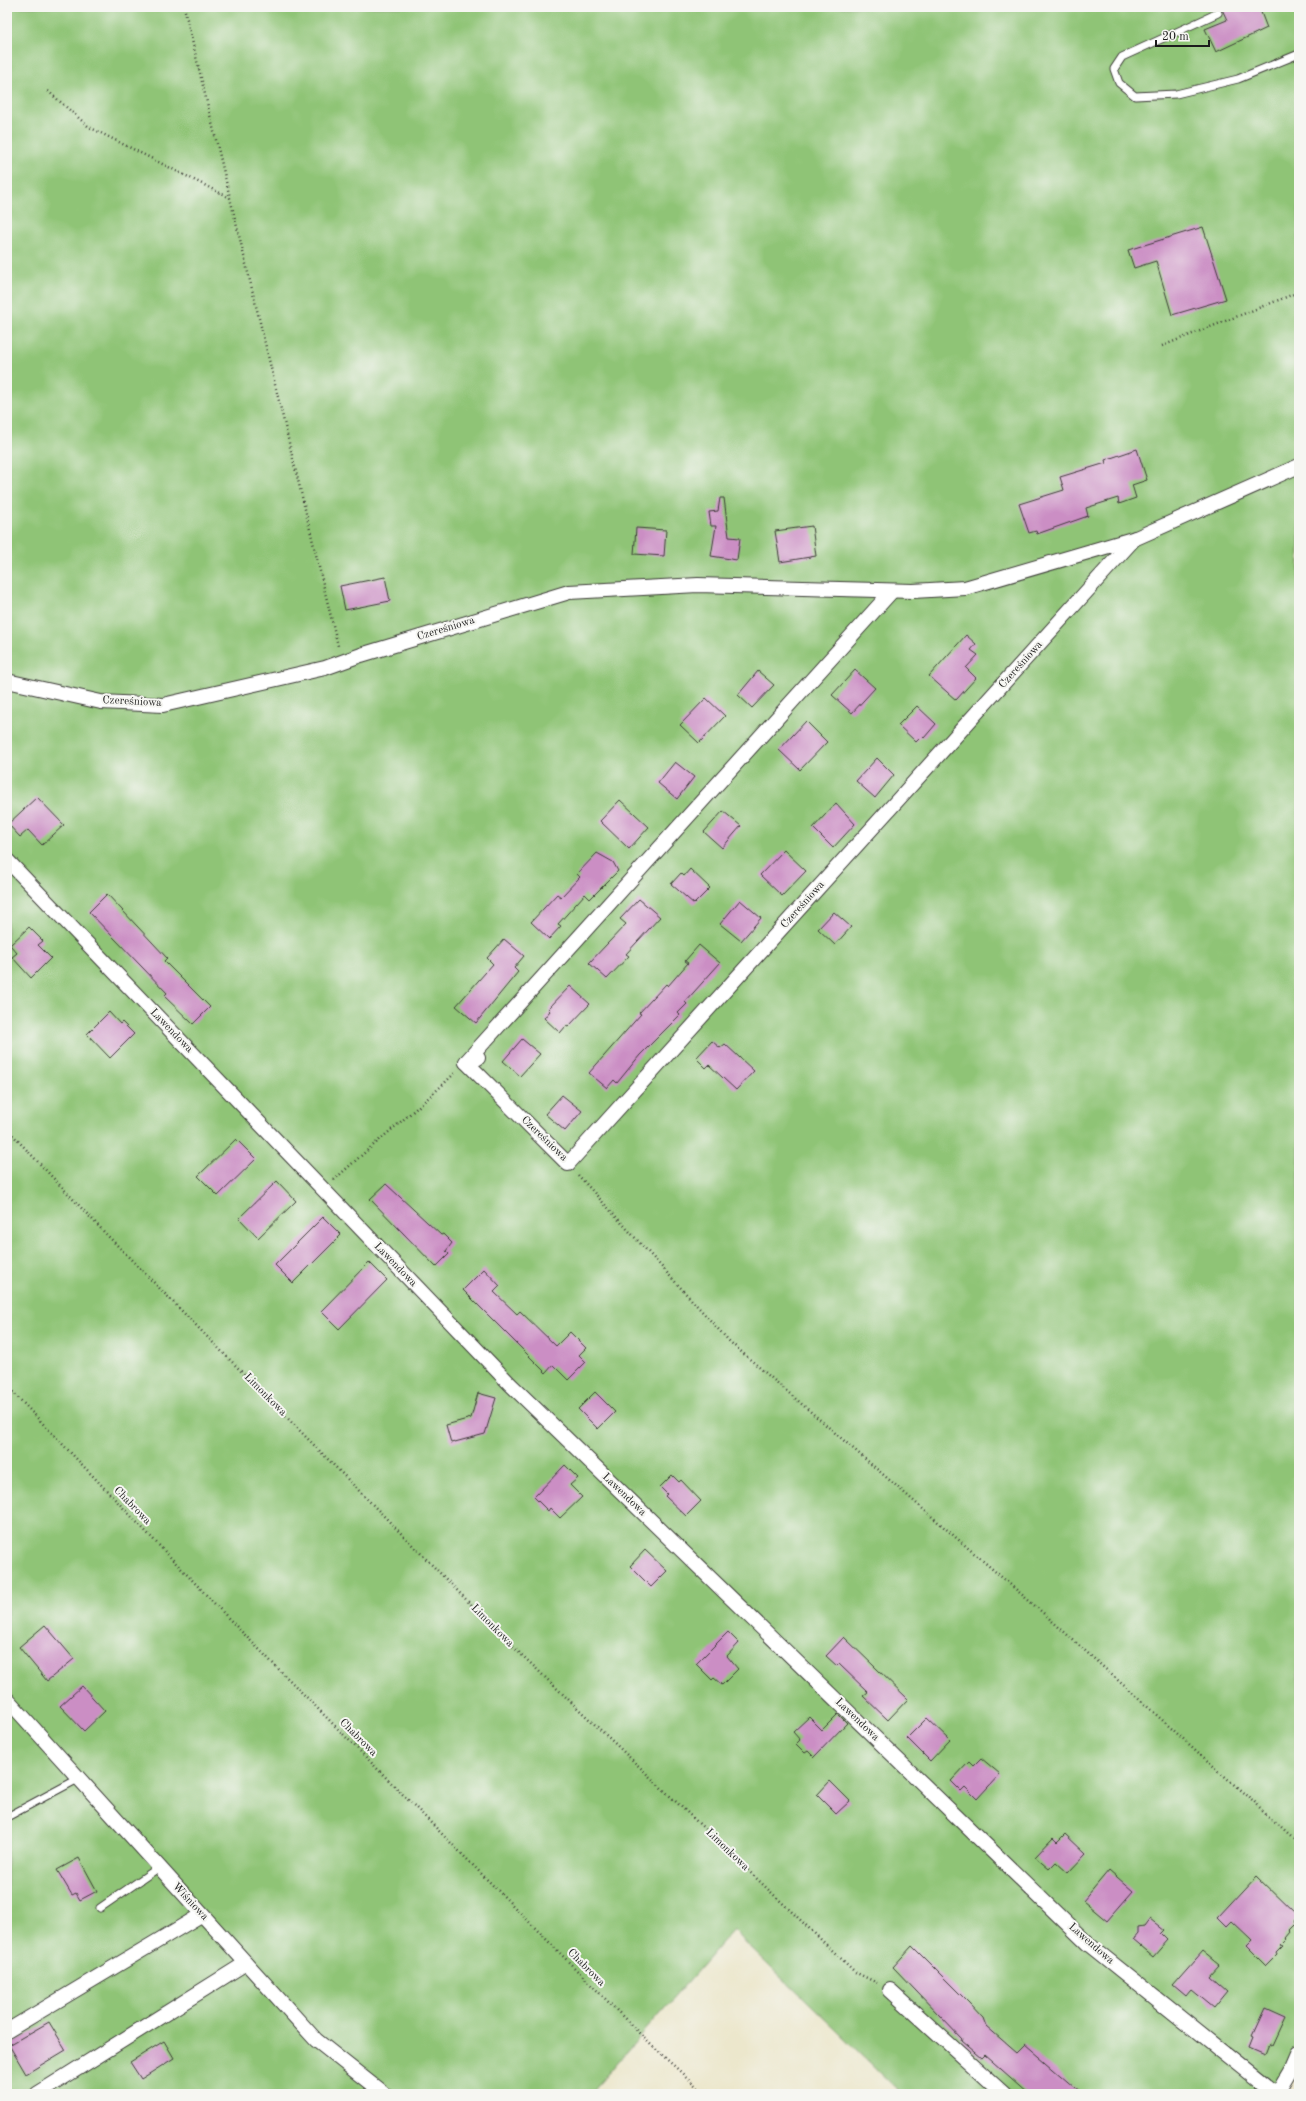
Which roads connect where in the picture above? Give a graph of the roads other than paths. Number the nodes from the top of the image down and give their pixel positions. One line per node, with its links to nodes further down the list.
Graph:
1 (1218, 13): 2 (lane)
2 (1299, 54)
3 (1299, 466): 4 (street, Czereśniowa)
4 (1136, 538): 5 (street, Czereśniowa); 5 (street, Czereśniowa)
5 (892, 591): 6 (street, Czereśniowa)
6 (7, 681)
7 (7, 860): 21 (street, Lawendowa)
8 (7, 1699): 9 (street, Wiśniowa)
9 (78, 1779): 10 (lane); 11 (street, Wiśniowa)
10 (7, 1817)
11 (158, 1868): 12 (lane); 13 (street, Wiśniowa)
12 (100, 1908)
13 (201, 1915): 14 (street, Wiśniowa); 16 (street)
14 (246, 1963): 18 (street); 19 (street, Wiśniowa)
15 (890, 1990): 20 (street)
16 (7, 2031)
17 (1299, 2053): 21 (street)
18 (37, 2094)
19 (384, 2094)
20 (1004, 2094)
21 (1276, 2094)

